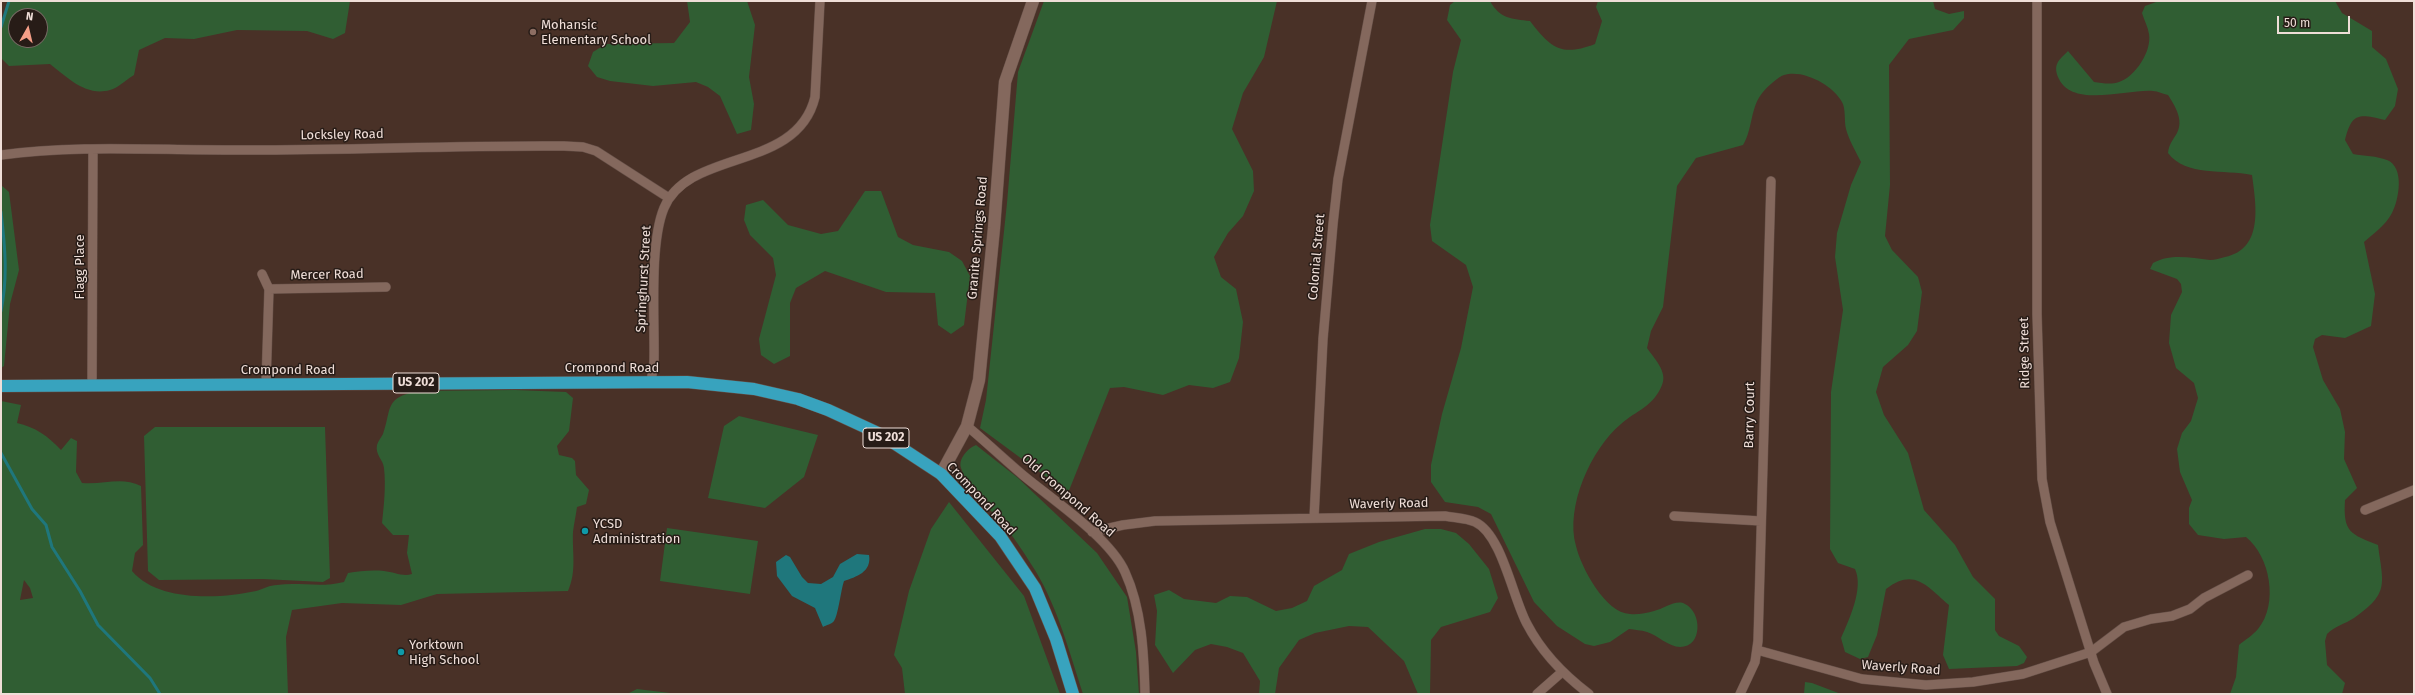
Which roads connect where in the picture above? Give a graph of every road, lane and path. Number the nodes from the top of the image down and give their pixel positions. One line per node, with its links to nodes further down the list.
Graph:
1 (820, 1): 8 (street, Springhurst Street)
2 (1033, 1): 16 (street, Granite Springs Road)
3 (1372, 1): 21 (street, Colonial Street)
4 (2037, 1): 26 (street, Ridge Street)
5 (93, 149): 6 (street, Locksley Road); 8 (street, Locksley Road); 14 (street, Flagg Place)
6 (1, 155)
7 (1771, 181): 22 (street, Barry Court)
8 (669, 198): 12 (street, Springhurst Street)
9 (262, 274): 11 (street)
10 (386, 287): 11 (street, Mercer Road)
11 (269, 289): 13 (street)
12 (651, 382): 13 (highway, Crompond Road / US 202); 17 (highway, Crompond Road / US 202)
13 (266, 384): 14 (highway, Crompond Road / US 202)
14 (92, 385): 15 (highway, Crompond Road / US 202)
15 (1, 386)
16 (967, 426): 17 (street, Granite Springs Road); 23 (street, Old Crompond Road)
17 (941, 474): 28 (highway, Crompond Road / US 202)
18 (2414, 490): 19 (street)
19 (2365, 510)
20 (1674, 516): 22 (street)
21 (1314, 518): 23 (street, Waverly Road); 27 (street, Waverly Road)
22 (1761, 521): 25 (street, Barry Court)
23 (1092, 532): 29 (street, Old Crompond Road)
24 (2248, 575): 26 (street, Waverly Road)
25 (1757, 650): 26 (street, Waverly Road); 32 (street)
26 (2091, 652): 33 (street, Ridge Street)
27 (1562, 672): 30 (street); 31 (street, Waverly Road)
28 (1074, 694)
29 (1145, 694)
30 (1537, 694)
31 (1589, 694)
32 (1740, 694)
33 (2106, 694)

